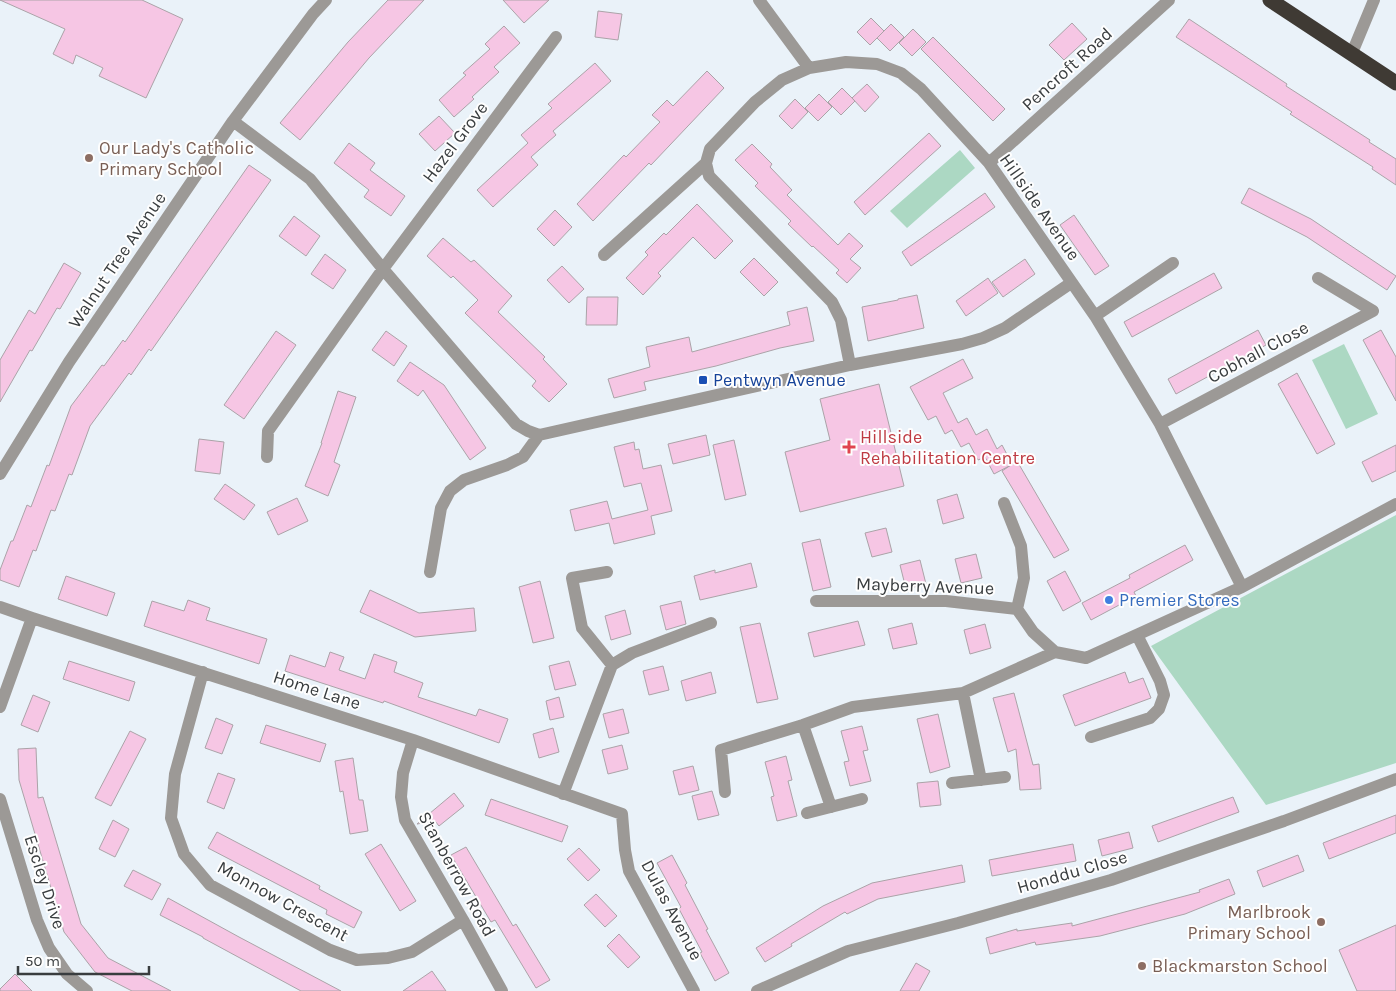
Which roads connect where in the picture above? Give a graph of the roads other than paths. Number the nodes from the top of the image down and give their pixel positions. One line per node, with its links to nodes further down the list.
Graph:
1 (326, 0): 10 (street, Walnut Tree Avenue)
2 (759, 0): 8 (street)
3 (1169, 0): 11 (street, Pencroft Road)
4 (1270, 0): 7 (highway)
5 (1374, 0): 7 (street)
6 (556, 37): 15 (street, Hazel Grove)
7 (1352, 54): 9 (highway)
8 (809, 68): 11 (street, Hillside Avenue); 12 (street, Hillside Avenue)
9 (1396, 83)
10 (234, 122): 15 (street); 23 (street, Walnut Tree Avenue)
11 (989, 163): 17 (street, Hillside Avenue)
12 (706, 164): 13 (street, Hillside Avenue); 19 (street)
13 (604, 255)
14 (1173, 263): 18 (street)
15 (383, 269): 21 (street); 22 (street, Hazel Grove)
16 (1318, 278): 20 (street, Cobhall Close)
17 (1071, 283): 18 (street, Hillside Avenue); 19 (street)
18 (1095, 316): 20 (street, Hillside Avenue)
19 (850, 365): 21 (street)
20 (1160, 424): 28 (street, Hillside Avenue)
21 (539, 436): 26 (street)
22 (267, 457)
23 (0, 474)
24 (1004, 503): 31 (street)
25 (1396, 504): 28 (street)
26 (430, 572)
27 (607, 572): 36 (street)
28 (1242, 587): 34 (street)
29 (816, 601): 31 (street, Mayberry Avenue)
30 (0, 606): 32 (street, Home Lane)
31 (1017, 609): 35 (street, Mayberry Avenue)
32 (32, 618): 37 (street, Home Lane); 39 (street)
33 (711, 623): 36 (street)
34 (1137, 634): 35 (street); 41 (street)
35 (1055, 652): 38 (street)
36 (612, 665): 48 (street)
37 (203, 672): 42 (street, Home Lane); 54 (street, Monnow Crescent)
38 (962, 693): 40 (street); 45 (street)
39 (0, 707)
40 (803, 725): 47 (street); 51 (street)
41 (1091, 738)
42 (414, 740): 48 (street, Home Lane); 54 (street, Stanberrow Road)
43 (1005, 776): 45 (street)
44 (1396, 779): 58 (street, Honddu Close)
45 (981, 780): 46 (street)
46 (952, 784)
47 (725, 792)
48 (564, 794): 53 (street, Home Lane)
49 (0, 799): 55 (street, Escley Drive)
50 (862, 799): 51 (street)
51 (831, 807): 52 (street)
52 (807, 813)
53 (622, 814): 57 (street, Dulas Avenue)
54 (463, 920): 56 (street, Stanberrow Road)
55 (87, 991)
56 (502, 991)
57 (694, 991)
58 (757, 991)

